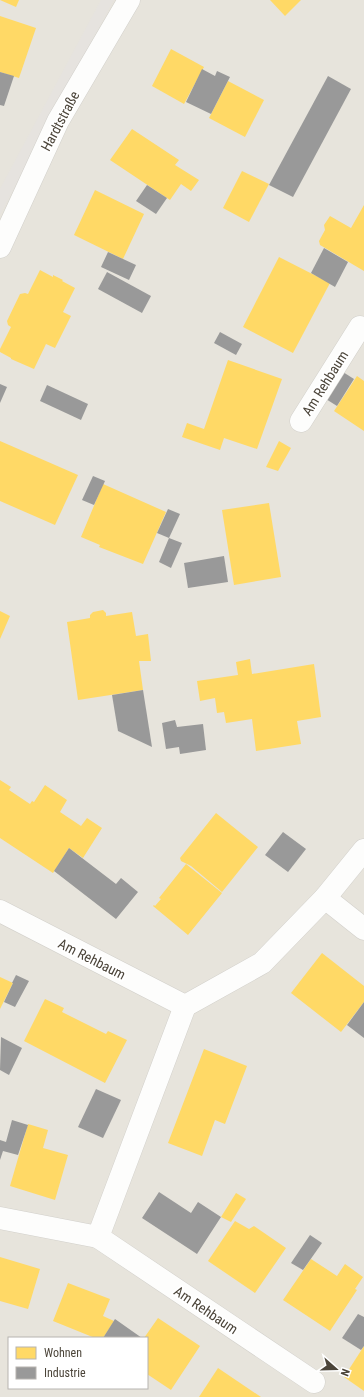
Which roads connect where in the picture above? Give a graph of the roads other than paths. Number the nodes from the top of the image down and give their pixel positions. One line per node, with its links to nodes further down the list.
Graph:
1 (129, 0): 2 (street, Hardtstraße)
2 (0, 247)
3 (364, 330): 4 (street, Am Rehbaum)
4 (301, 421)
5 (364, 850): 6 (street)
6 (325, 898): 8 (street); 9 (street)
7 (0, 911): 9 (street, Am Rehbaum)
8 (364, 929)
9 (184, 1006): 11 (street)
10 (0, 1218): 11 (street, Am Rehbaum)
11 (98, 1238): 12 (street, Am Rehbaum)
12 (314, 1382)

